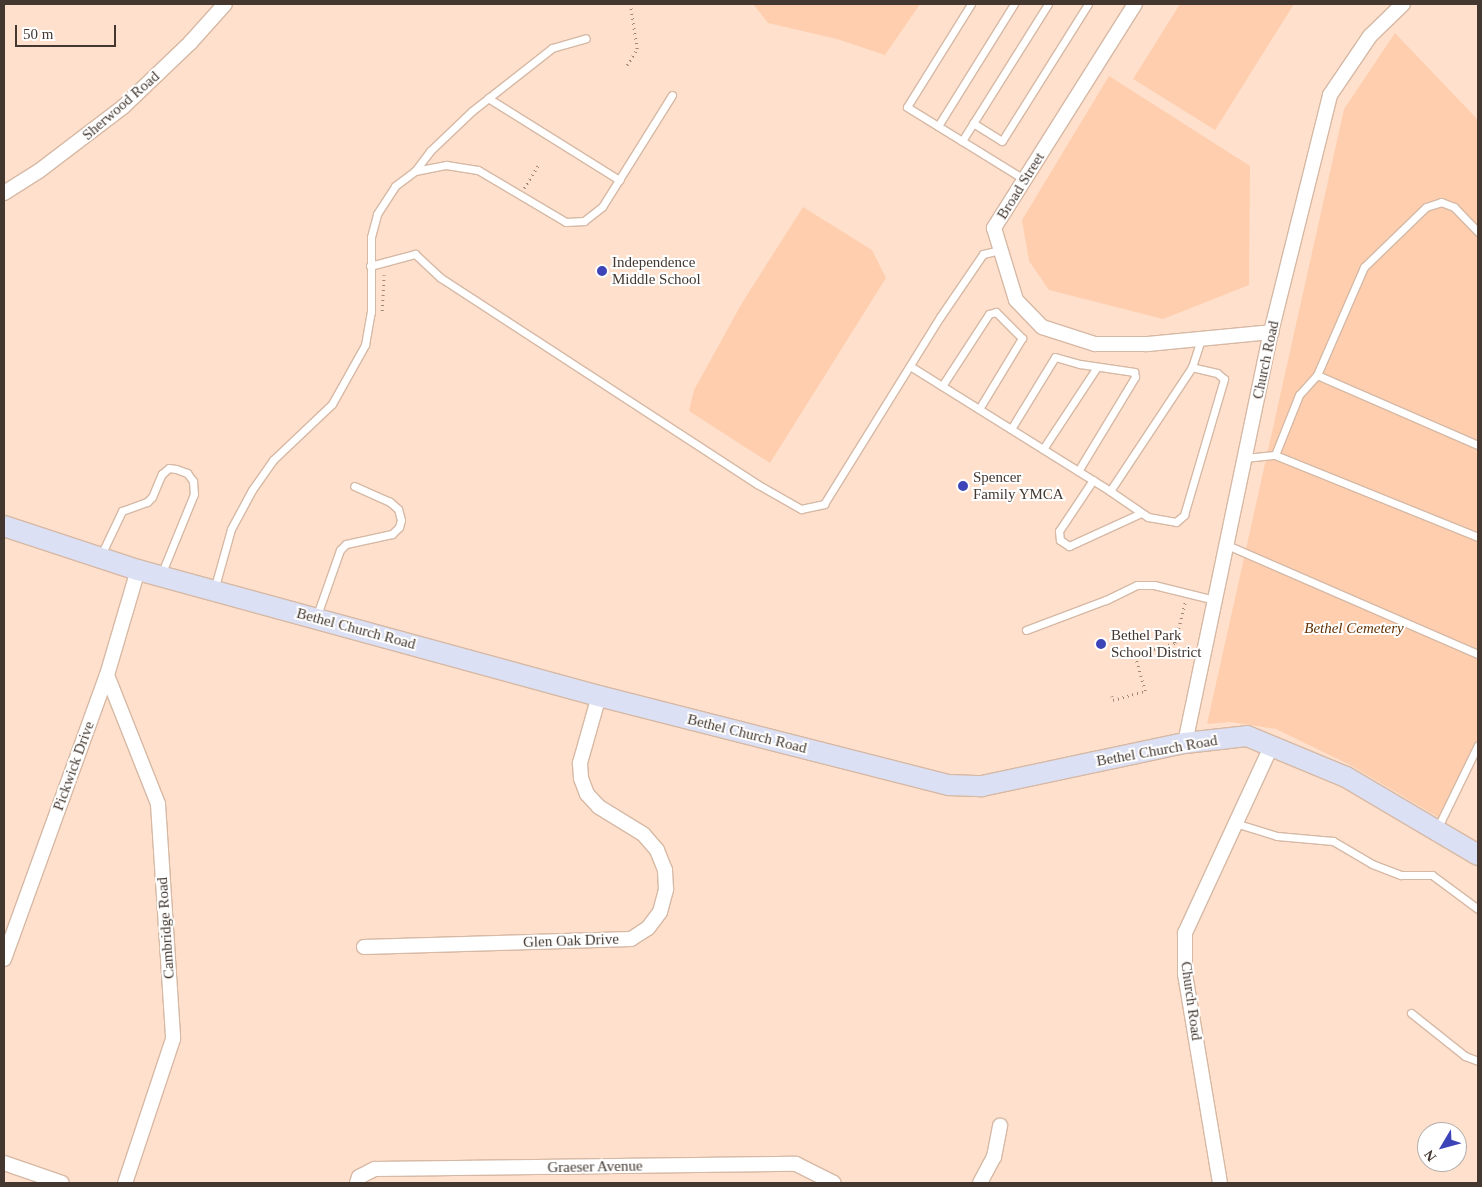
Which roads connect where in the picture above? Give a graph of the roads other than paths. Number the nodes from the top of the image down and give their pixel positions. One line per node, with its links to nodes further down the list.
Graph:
1 (225, 4): 17 (street, Sherwood Road)
2 (972, 4): 12 (lane)
3 (1014, 4): 12 (lane)
4 (1048, 4): 11 (lane)
5 (1088, 4): 11 (lane)
6 (1135, 4): 16 (street, Broad Street)
7 (1403, 4): 21 (street, Church Road)
8 (586, 38): 10 (lane)
9 (672, 95): 15 (lane)
10 (488, 98): 14 (lane); 15 (lane)
11 (973, 124): 13 (lane)
12 (938, 126): 13 (lane)
13 (962, 141): 16 (lane)
14 (416, 171): 15 (lane); 20 (lane)
15 (619, 180)
16 (1025, 180): 19 (street, Broad Street)
17 (4, 193)
18 (1478, 232): 26 (lane)
19 (1001, 250): 22 (street, Broad Street); 23 (lane)
20 (370, 266): 23 (lane); 45 (lane)
21 (1271, 332): 22 (street, Broad Street); 33 (street, Church Road)
22 (1201, 339): 25 (lane)
23 (910, 366): 27 (lane)
24 (1097, 367): 29 (lane); 31 (lane); 34 (lane)
25 (1192, 367): 37 (lane); 38 (lane)
26 (1317, 374): 30 (lane); 32 (lane)
27 (942, 386): 28 (lane); 28 (lane)
28 (979, 409): 29 (lane)
29 (1011, 429): 31 (lane)
30 (1478, 445)
31 (1043, 449): 34 (lane)
32 (1276, 455): 33 (lane); 40 (lane)
33 (1245, 458): 41 (street, Church Road)
34 (1078, 471): 35 (lane)
35 (1093, 480): 37 (lane); 38 (lane)
36 (354, 486): 47 (lane)
37 (1110, 491): 38 (lane)
38 (1141, 513)
39 (4, 526): 42 (street, Bethel Church Road)
40 (1478, 537)
41 (1226, 545): 46 (street, Church Road); 49 (lane)
42 (100, 557): 43 (street, Bethel Church Road); 44 (lane)
43 (138, 570): 44 (street, Bethel Church Road); 50 (street, Pickwick Drive)
44 (161, 576): 45 (street, Bethel Church Road)
45 (214, 590): 47 (street, Bethel Church Road)
46 (1215, 600): 48 (lane); 52 (street, Church Road)
47 (316, 618): 51 (street, Bethel Church Road)
48 (1026, 630)
49 (1478, 654)
50 (107, 675): 60 (street, Pickwick Drive); 66 (street, Cambridge Road)
51 (599, 696): 52 (street, Bethel Church Road); 59 (street, Glen Oak Drive)
52 (1185, 743): 53 (street, Bethel Church Road)
53 (1272, 745): 55 (street, Church Road); 56 (street, Bethel Church Road)
54 (1478, 745): 56 (lane)
55 (1235, 824): 58 (lane); 70 (street, Church Road)
56 (1437, 830): 57 (street, Bethel Church Road)
57 (1478, 856)
58 (1478, 909)
59 (364, 947)
60 (4, 959)
61 (1411, 1013): 62 (lane)
62 (1478, 1061)
63 (1000, 1126): 69 (street)
64 (4, 1162): 65 (street)
65 (62, 1183)
66 (126, 1183)
67 (357, 1183): 68 (street, Graeser Avenue)
68 (834, 1183)
69 (980, 1183)
70 (1220, 1183)

